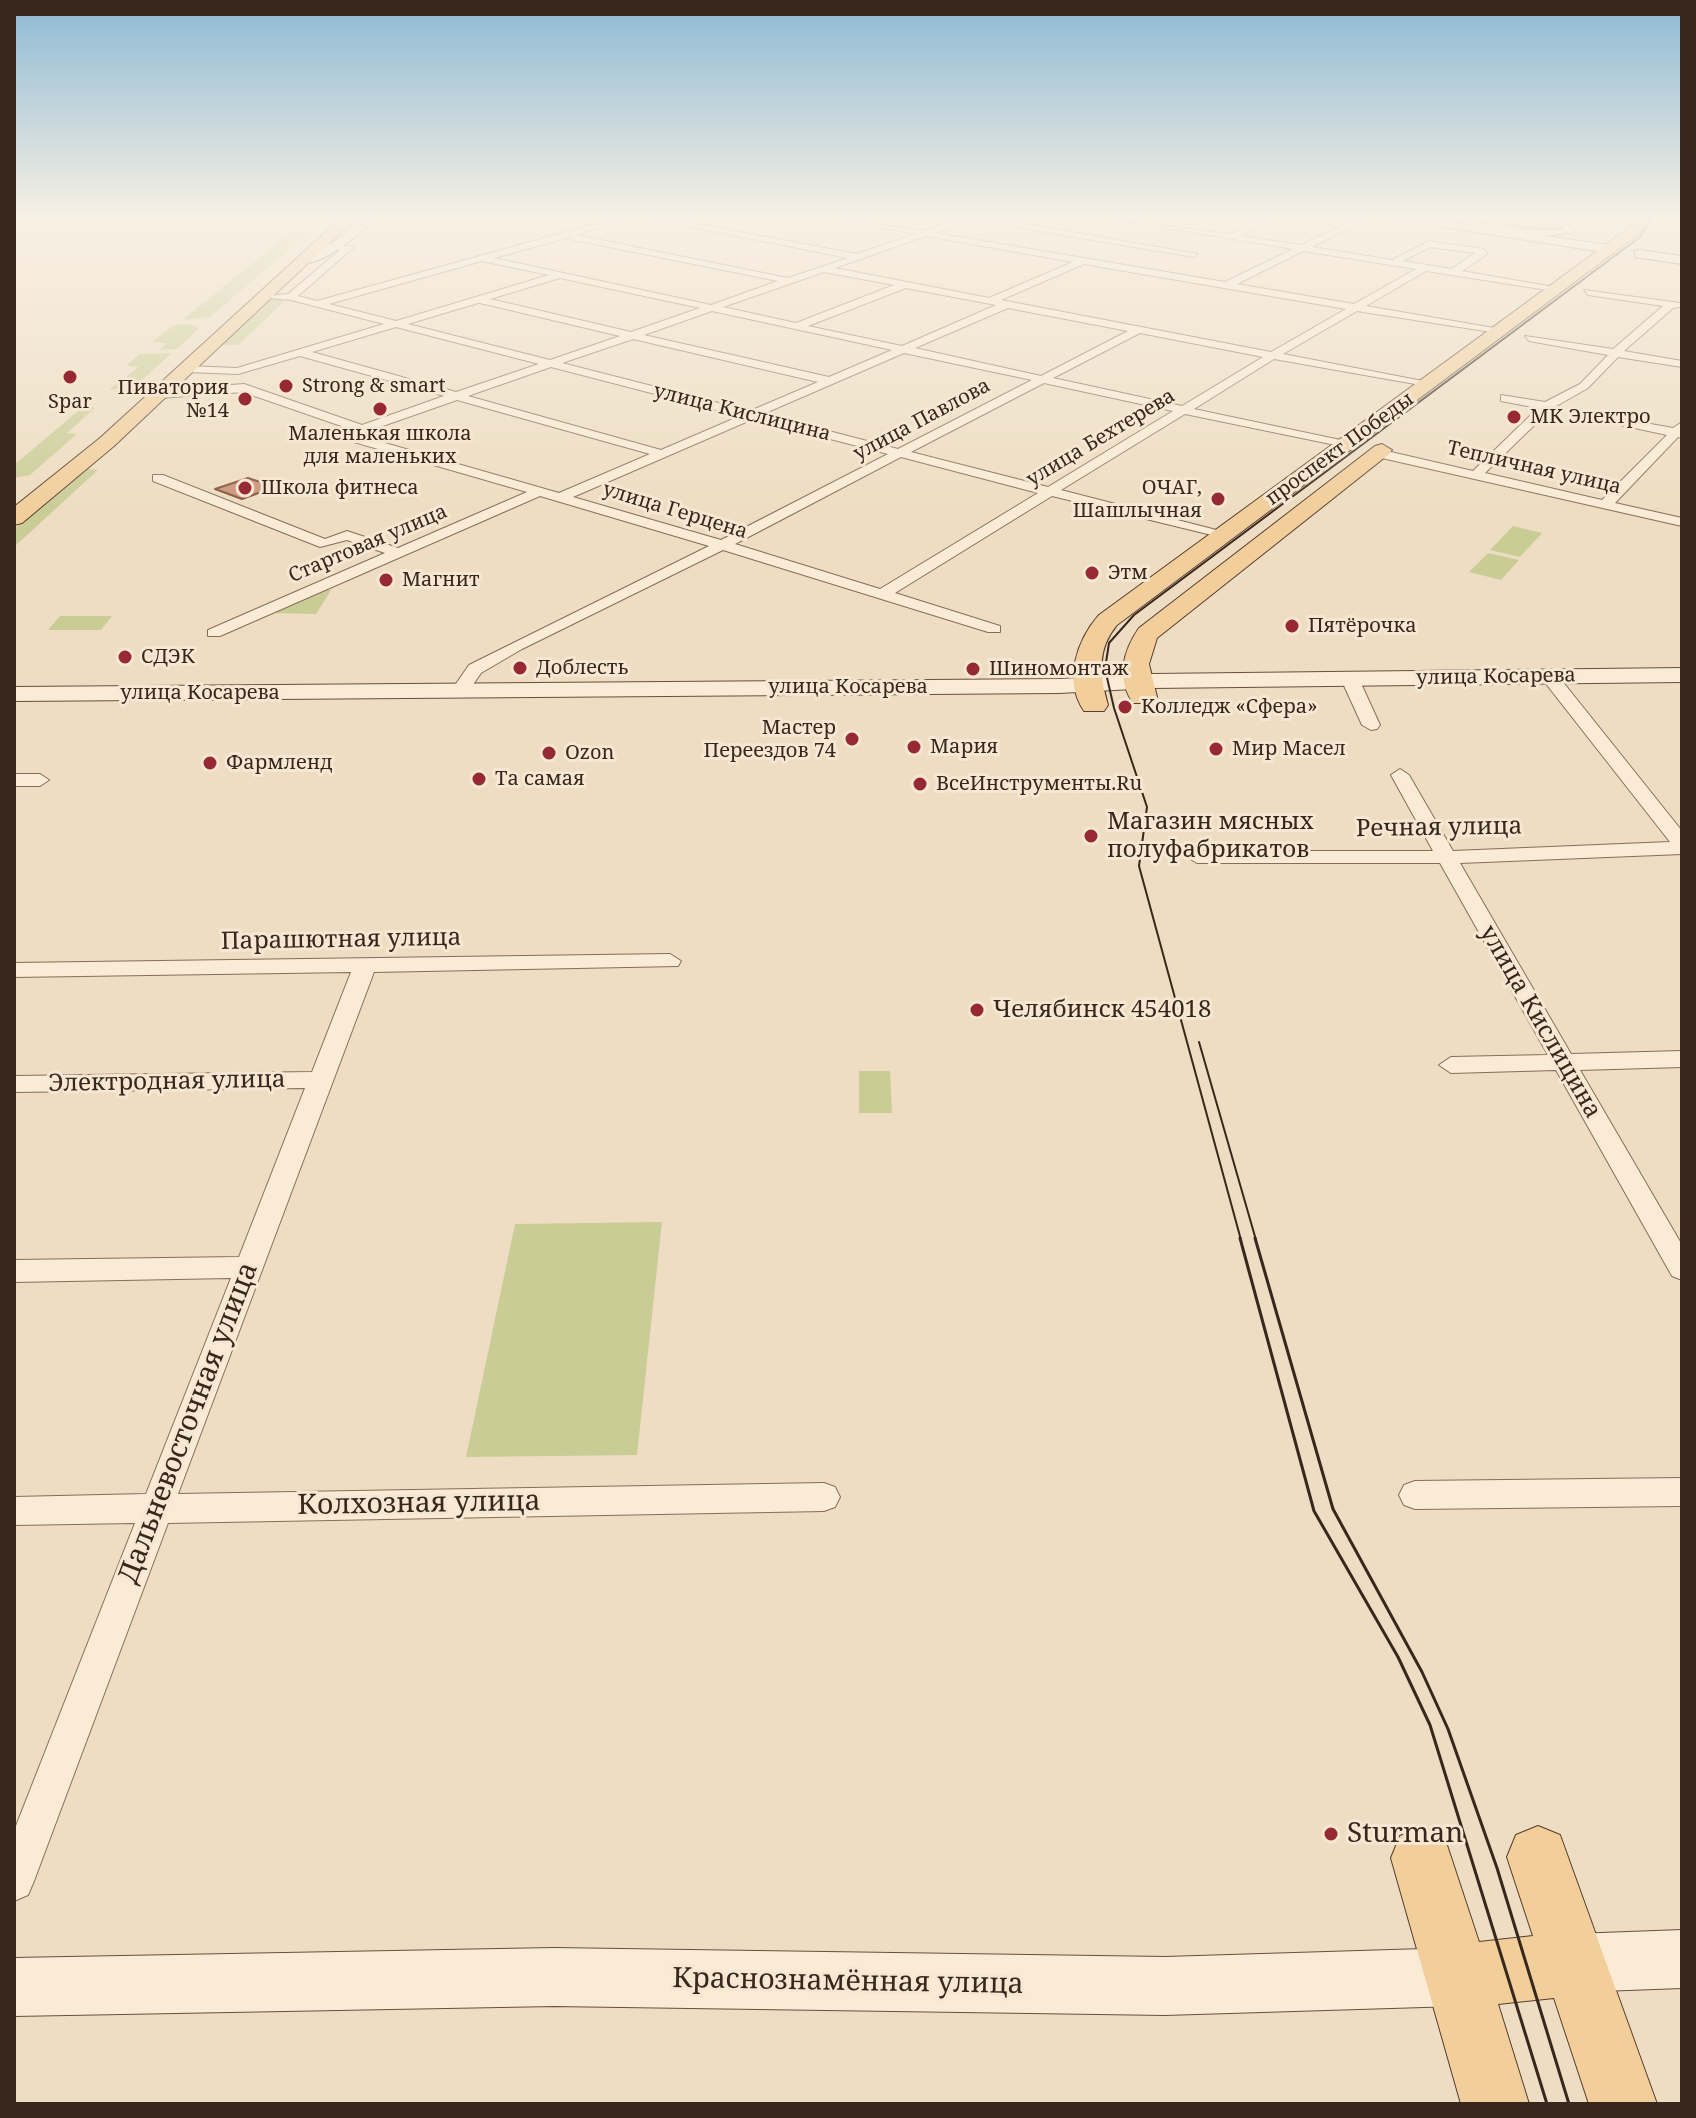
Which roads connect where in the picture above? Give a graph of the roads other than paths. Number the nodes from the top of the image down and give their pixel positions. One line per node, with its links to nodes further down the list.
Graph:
1 (221, 317): 51 (main road)
2 (241, 317): 28 (main road)
3 (363, 317): 16 (street, улица Кислицина)
4 (417, 317): 16 (street)
5 (554, 317): 20 (street)
6 (682, 317): 20 (street)
7 (748, 317): 17 (street)
8 (821, 317): 17 (street)
9 (978, 317): 22 (street)
10 (1076, 317): 18 (street)
11 (1337, 317): 25 (street, улица Бехтерева)
12 (1407, 317): 19 (street)
13 (1521, 317): 19 (main road, проспект Победы)
14 (1556, 317): 21 (main road)
15 (1661, 317): 24 (street)
16 (392, 324): 23 (street); 27 (street, улица Кислицина)
17 (795, 327): 22 (street)
18 (1140, 329): 25 (street); 30 (street, улица Павлова)
19 (1500, 332): 31 (main road, проспект Победы)
20 (632, 335): 27 (street); 29 (street)
21 (1523, 342): 24 (street)
22 (901, 350): 29 (street); 30 (street)
23 (299, 352): 28 (street); 33 (street)
24 (1616, 353): 26 (street); 35 (street)
25 (1273, 355): 31 (street); 36 (street, улица Бехтерева)
26 (1682, 364)
27 (548, 365): 33 (street); 37 (street, улица Кислицина)
28 (187, 369): 32 (main road)
29 (829, 381): 37 (street)
30 (1040, 381): 36 (street); 45 (street, улица Павлова)
31 (1428, 385): 42 (main road, проспект Победы)
32 (160, 394): 39 (street); 53 (main road)
33 (460, 395): 39 (street); 43 (street)
34 (1505, 398): 35 (street)
35 (1547, 406): 46 (street)
36 (1184, 411): 42 (street); 49 (street, улица Бехтерева)
37 (753, 414): 43 (street); 45 (street, улица Кислицина)
38 (1615, 420): 40 (street)
39 (363, 429): 48 (street, улица Герцена)
40 (1680, 431): 52 (street)
41 (1400, 436): 44 (main road, проспект Победы)
42 (1346, 445): 55 (main road, проспект Победы)
43 (659, 453): 50 (street)
44 (1378, 453): 46 (street, Тепличная улица); 64 (main road, проспект Победы)
45 (901, 454): 49 (street, улица Кислицина); 56 (street, улица Павлова)
46 (1476, 475): 52 (street, Тепличная улица)
47 (158, 478): 57 (street)
48 (539, 492): 50 (street, улица Герцена); 57 (street, Стартовая улица)
49 (1052, 492): 55 (street, улица Кислицина); 58 (street, улица Бехтерева)
50 (560, 498): 56 (street, улица Герцена)
51 (14, 499)
52 (1605, 505): 54 (street, Тепличная улица)
53 (14, 518)
54 (1682, 522)
55 (1223, 536): 67 (main road, проспект Победы)
56 (722, 545): 58 (street, улица Герцена); 65 (street)
57 (399, 553): 60 (street, Стартовая улица)
58 (881, 595): 59 (street, улица Герцена)
59 (994, 629)
60 (214, 633)
61 (1682, 675): 62 (street, улица Косарева)
62 (1549, 676): 63 (street, улица Косарева); 72 (street)
63 (1350, 679): 64 (street, улица Косарева); 68 (street)
64 (1140, 689): 67 (street, улица Косарева)
65 (460, 691): 66 (street, улица Косарева); 67 (street, улица Косарева)
66 (14, 694)
67 (1091, 694)
68 (1371, 725)
69 (1400, 775): 74 (street, улица Кислицина)
70 (14, 780): 71 (street)
71 (40, 780)
72 (1682, 846): 74 (street, Речная улица)
73 (1197, 857): 74 (street, Речная улица)
74 (1446, 857): 79 (street, улица Кислицина)
75 (670, 961): 76 (street, Парашютная улица)
76 (365, 965): 77 (street, Парашютная улица); 81 (street, Дальневосточная улица)
77 (14, 970)
78 (1682, 1059): 79 (street)
79 (1563, 1063): 80 (street); 84 (street, улица Кислицина)
80 (1451, 1065)
81 (321, 1080): 82 (street, Электродная улица); 83 (street, Дальневосточная улица)
82 (14, 1084)
83 (249, 1267): 85 (street); 89 (street, Дальневосточная улица)
84 (1682, 1269)
85 (14, 1271)
86 (1682, 1492): 87 (street)
87 (1415, 1495)
88 (824, 1497): 89 (street, Колхозная улица)
89 (157, 1509): 90 (street, Колхозная улица); 93 (street, Дальневосточная улица)
90 (14, 1511)
91 (1538, 1857): 95 (main road)
92 (1422, 1858): 96 (main road)
93 (14, 1881)
94 (1682, 1959): 95 (street, Краснознамённая улица)
95 (1574, 1963): 96 (main road, Краснознамённая улица); 99 (main road)
96 (1456, 1977): 97 (street, Краснознамённая улица); 98 (main road)
97 (14, 1987)
98 (1495, 2104)
99 (1623, 2104)

